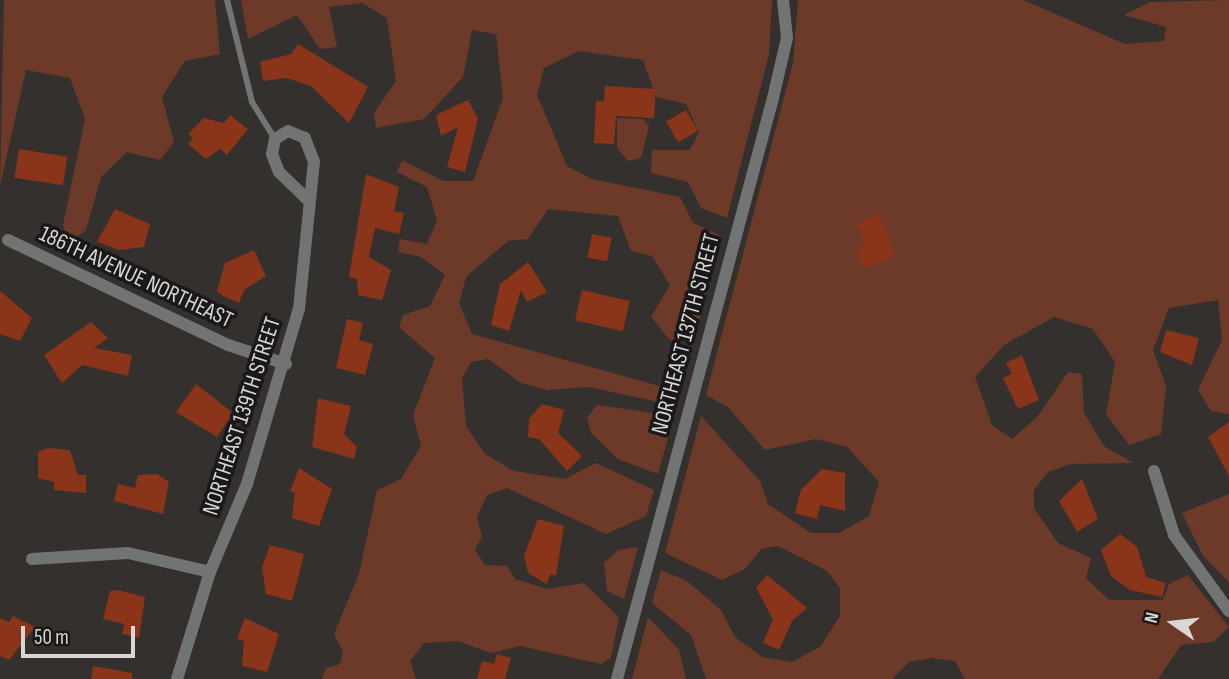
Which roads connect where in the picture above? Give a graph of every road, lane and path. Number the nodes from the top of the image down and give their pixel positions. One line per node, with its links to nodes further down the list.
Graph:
1 (227, 0): 3 (lane)
2 (783, 0): 12 (street, NORTHEAST 137TH STREET)
3 (275, 139): 4 (street); 4 (street, NORTHEAST 139TH STREET)
4 (309, 201): 6 (street, NORTHEAST 139TH STREET)
5 (8, 240): 6 (street, 186TH AVENUE NORTHEAST)
6 (286, 364): 9 (street, NORTHEAST 139TH STREET)
7 (1154, 471): 10 (street)
8 (32, 559): 9 (street)
9 (209, 572): 11 (street, NORTHEAST 139TH STREET)
10 (1229, 611)
11 (177, 679)
12 (617, 679)

